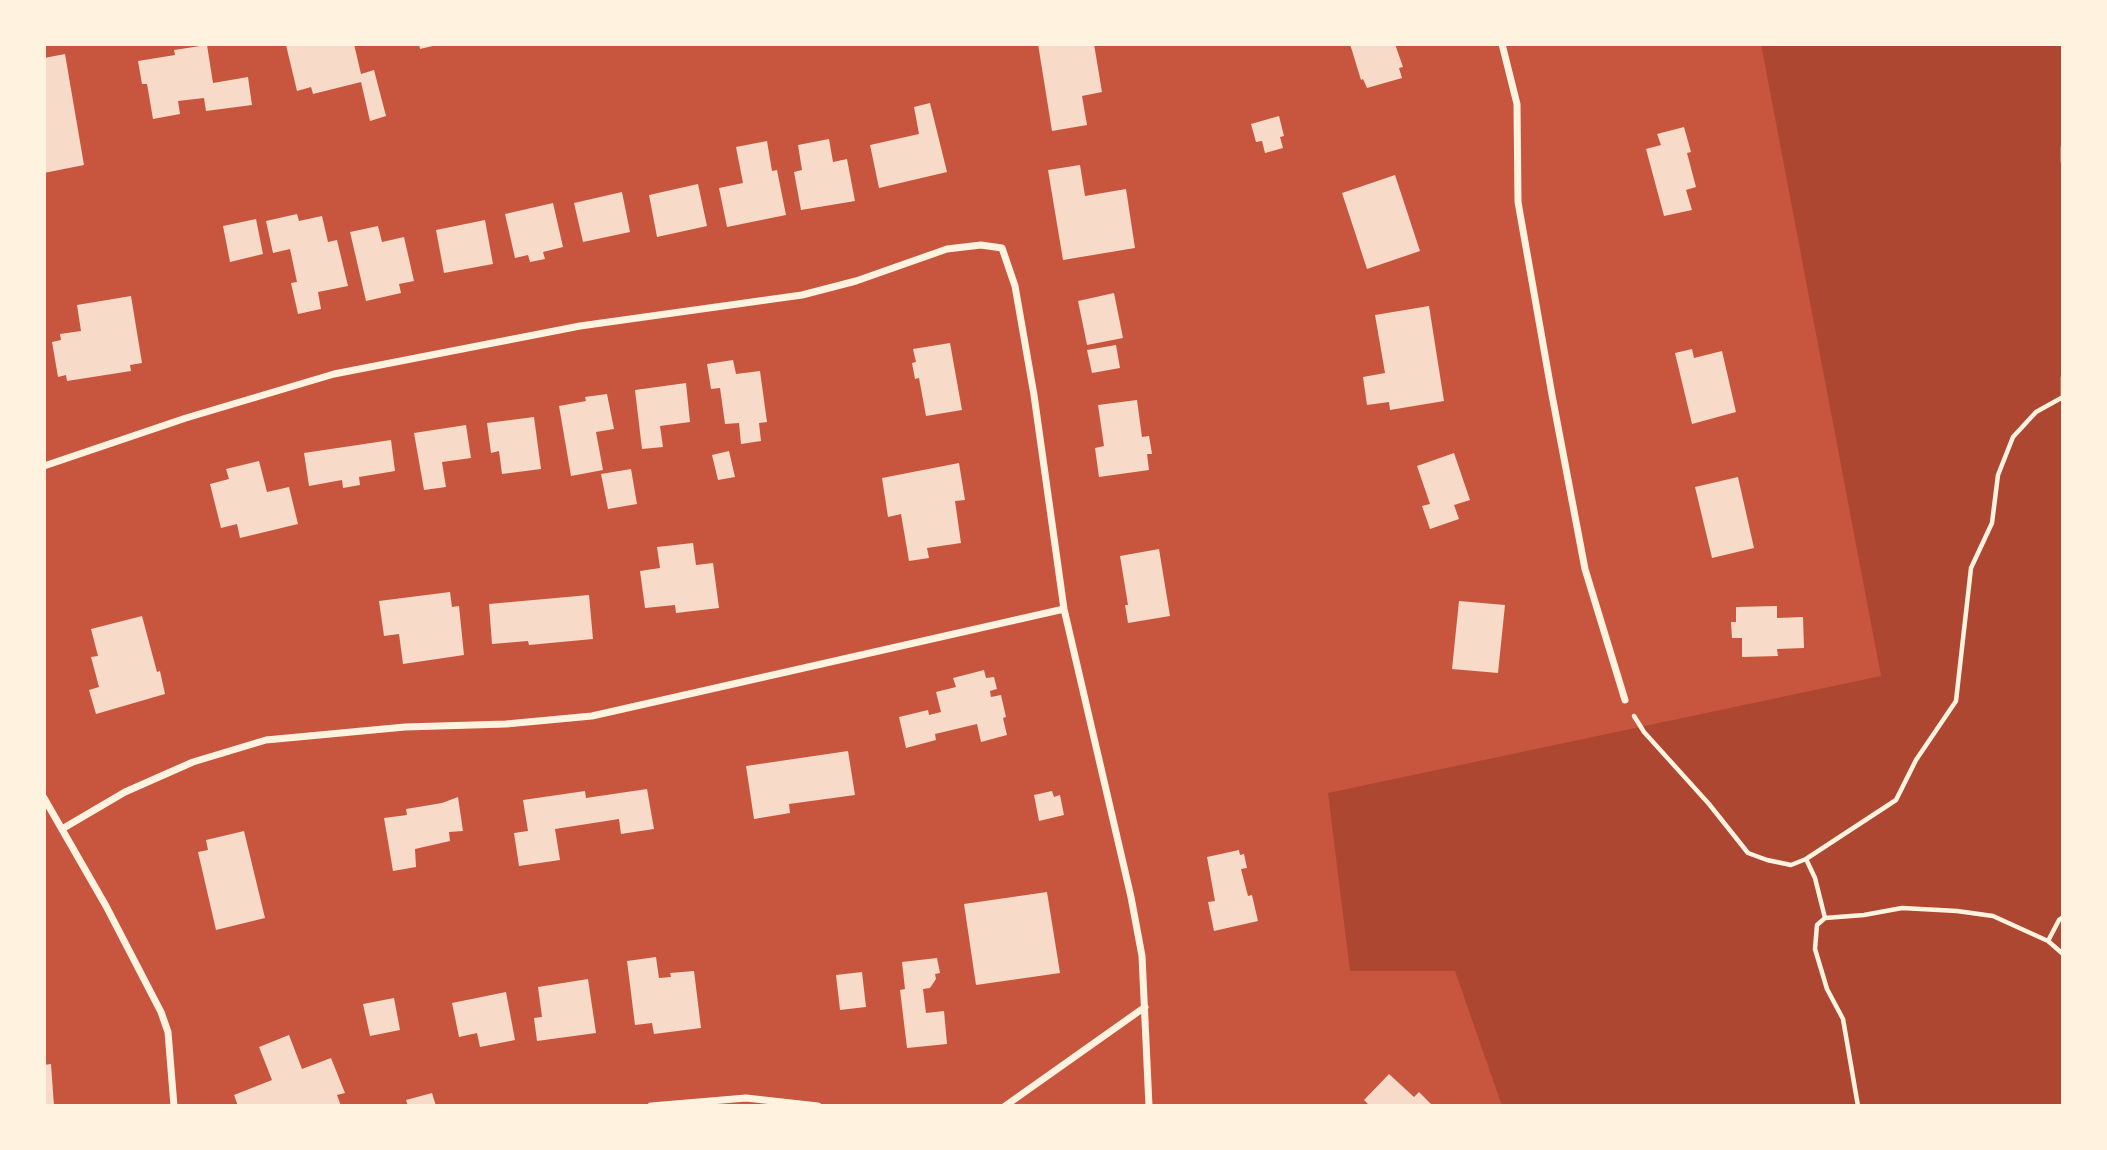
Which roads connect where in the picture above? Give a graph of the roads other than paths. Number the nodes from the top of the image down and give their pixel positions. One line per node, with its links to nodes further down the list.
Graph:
1 (1503, 44): 4 (street)
2 (44, 466): 3 (street)
3 (1064, 610): 6 (street); 7 (street)
4 (1625, 700)
5 (44, 798): 6 (street)
6 (62, 829): 8 (street)
7 (1145, 1007): 11 (street); 12 (street)
8 (174, 1106)
9 (652, 1106): 10 (street)
10 (818, 1106)
11 (1005, 1106)
12 (1149, 1106)

